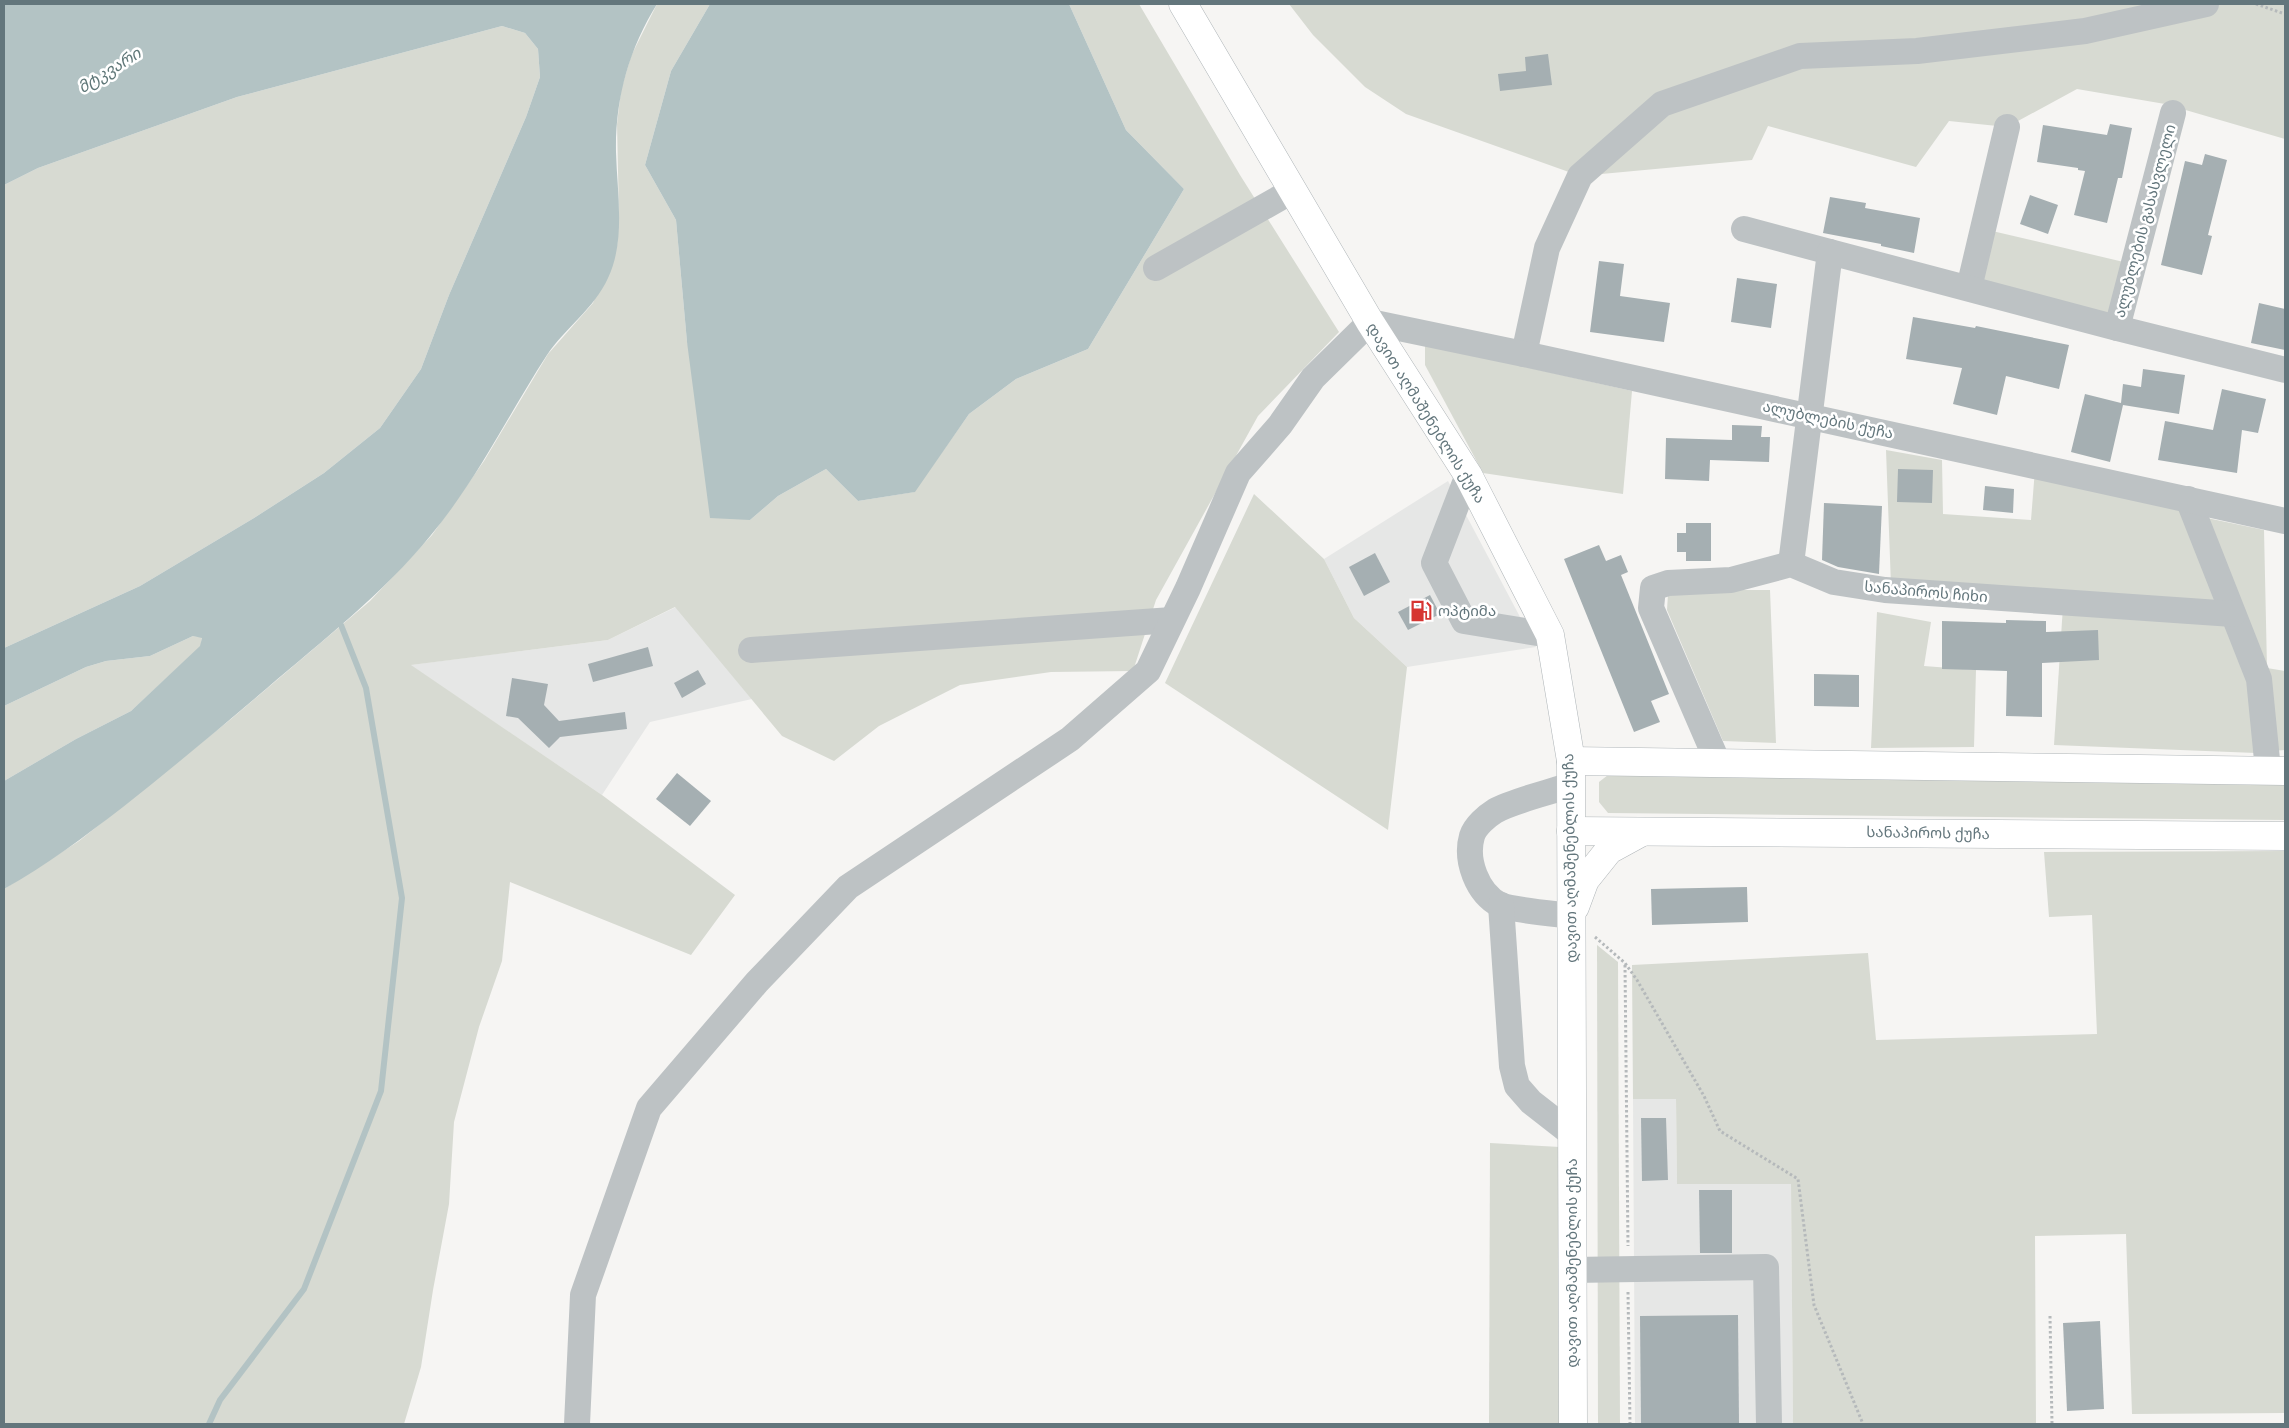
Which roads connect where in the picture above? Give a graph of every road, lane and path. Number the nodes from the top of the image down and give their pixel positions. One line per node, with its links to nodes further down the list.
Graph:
1 (1182, 4): 7 (main road, დავით აღმაშენებლის ქუჩა)
2 (2206, 4): 14 (street)
3 (2256, 4): 4 (path)
4 (2285, 14)
5 (2172, 113): 13 (street, ალუბლების გასასვლელი)
6 (2007, 127): 11 (street)
7 (1292, 191): 10 (street); 12 (main road, დავით აღმაშენებლის ქუჩა)
8 (1744, 229): 9 (street, ალუბლების გასასვლელი)
9 (1830, 252): 11 (street, ალუბლების გასასვლელი); 16 (street)
10 (1156, 268)
11 (1969, 288): 13 (street, ალუბლების გასასვლელი)
12 (1370, 322): 14 (street, ალუბლების ქუჩა); 17 (main road, დავით აღმაშენებლის ქუჩა); 22 (street)
13 (2117, 328): 15 (street, ალუბლების გასასვლელი)
14 (1524, 354): 16 (street, ალუბლების ქუჩა)
15 (2285, 370)
16 (1811, 416): 18 (street, ალუბლების ქუჩა); 20 (street)
17 (1468, 475): 23 (main road, დავით აღმაშენებლის ქუჩა); 23 (street)
18 (2188, 500): 19 (street, ალუბლების ქუჩა); 21 (street)
19 (2285, 521)
20 (1791, 564): 21 (street, სანაპიროს ჩიხი); 25 (street)
21 (2233, 614): 26 (street)
22 (1172, 620): 24 (street); 38 (street)
23 (1550, 635): 27 (main road, დავით აღმაშენებლის ქუჩა)
24 (750, 650)
25 (1718, 763): 26 (main road); 27 (main road)
26 (2277, 771)
27 (1571, 773): 28 (main road, დავით აღმაშენებლის ქუჩა); 31 (street)
28 (1571, 830): 29 (main road, სანაპიროს ქუჩა); 32 (main road, დავით აღმაშენებლის ქუჩა)
29 (1643, 831): 30 (main road, სანაპიროს ქუჩა); 32 (main road)
30 (2285, 836)
31 (1501, 905): 32 (street); 34 (street)
32 (1572, 916): 33 (path); 34 (main road, დავით აღმაშენებლის ქუჩა)
33 (1625, 964): 35 (path); 42 (path)
34 (1572, 1134): 36 (main road, დავით აღმაშენებლის ქუჩა)
35 (1628, 1269): 36 (street); 40 (path); 41 (street)
36 (1572, 1270): 39 (main road, დავით აღმაშენებლის ქუჩა)
37 (2050, 1316): 43 (path)
38 (577, 1424)
39 (1573, 1424)
40 (1630, 1424)
41 (1769, 1424)
42 (1863, 1424)
43 (2052, 1424)

